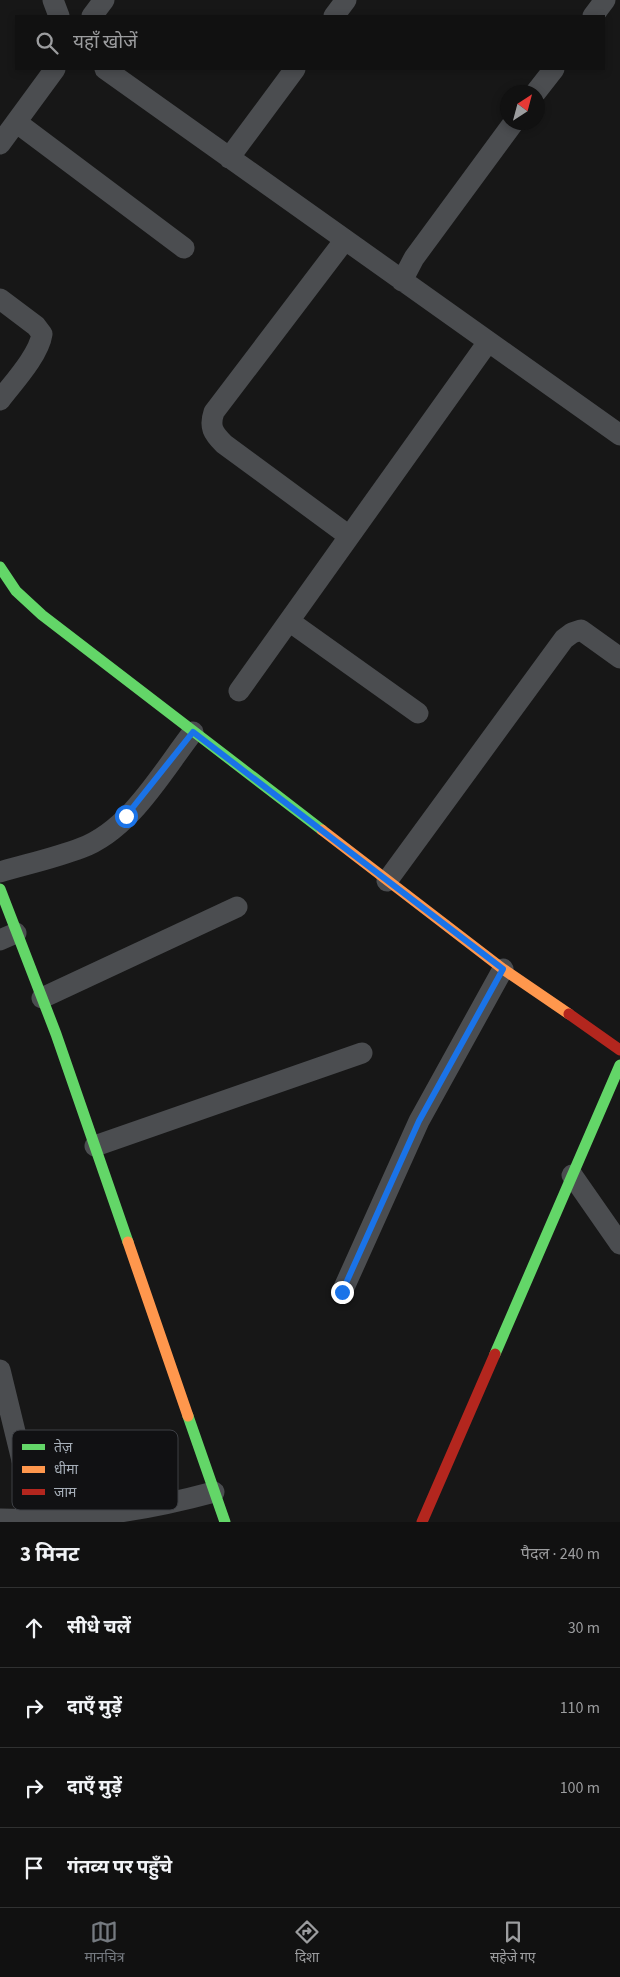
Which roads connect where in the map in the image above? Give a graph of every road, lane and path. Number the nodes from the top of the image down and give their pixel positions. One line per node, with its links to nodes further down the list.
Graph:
1 (53, 0): 5 (street)
2 (104, 0): 6 (street)
3 (346, 0): 7 (street)
4 (605, 0): 8 (street)
5 (59, 15)
6 (93, 15)
7 (335, 15)
8 (594, 15)
9 (54, 70): 14 (street)
10 (106, 70): 17 (street)
11 (294, 70): 17 (street)
12 (553, 70): 13 (street)
13 (541, 85)
14 (16, 122): 16 (street); 19 (street)
15 (508, 130): 20 (street)
16 (0, 144)
17 (229, 158): 18 (street)
18 (344, 241): 20 (street); 25 (street)
19 (184, 248)
20 (402, 281): 22 (street)
21 (0, 299): 23 (street)
22 (488, 342): 24 (street); 25 (street)
23 (0, 400)
24 (620, 435)
25 (350, 536): 27 (street)
26 (0, 567): 31 (street)
27 (289, 621): 29 (street); 30 (street)
28 (620, 658): 33 (street)
29 (239, 691)
30 (418, 714)
31 (193, 732): 32 (street); 33 (street)
32 (0, 872)
33 (387, 881): 37 (street)
34 (0, 889): 36 (street)
35 (237, 907): 38 (street)
36 (8, 936): 38 (street)
37 (503, 969): 39 (street); 45 (street)
38 (42, 998): 42 (street)
39 (620, 1050)
40 (362, 1053): 42 (street)
41 (620, 1065): 43 (street)
42 (95, 1146): 48 (street)
43 (572, 1176): 44 (street); 54 (street)
44 (620, 1244)
45 (342, 1292)
46 (1, 1375): 47 (street)
47 (14, 1430)
48 (214, 1492): 49 (street); 53 (street)
49 (178, 1502)
50 (139, 1510): 52 (street)
51 (0, 1519): 52 (street)
52 (37, 1522)
53 (225, 1522)
54 (422, 1522)

